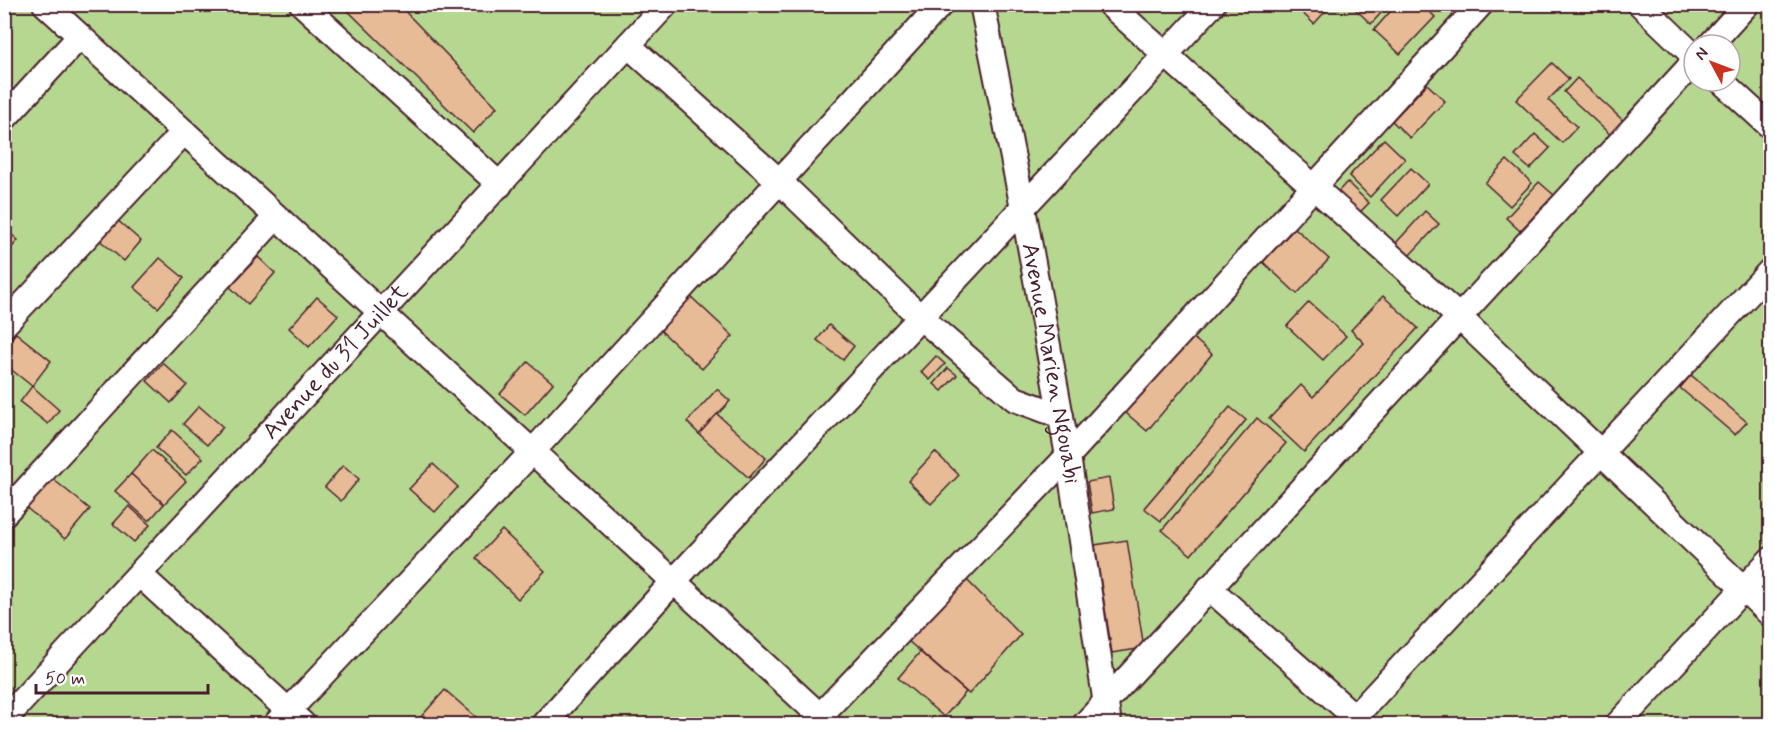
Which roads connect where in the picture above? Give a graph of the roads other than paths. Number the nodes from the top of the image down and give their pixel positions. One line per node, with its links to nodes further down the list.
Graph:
1 (45, 4): 12 (street)
2 (302, 4): 22 (street)
3 (666, 4): 14 (street, Avenue du 31 Juillet)
4 (940, 4): 21 (street)
5 (982, 4): 24 (street, Avenue Marien Ngouabi)
6 (1109, 4): 15 (street)
7 (1213, 4): 15 (street)
8 (1481, 4): 23 (street)
9 (1640, 4): 13 (street)
10 (1747, 4): 11 (street)
11 (1721, 33)
12 (80, 36): 18 (street); 20 (street)
13 (1682, 44)
14 (628, 45): 21 (street); 22 (street, Avenue du 31 Juillet)
15 (1165, 56): 23 (street); 24 (street)
16 (1682, 75): 28 (street)
17 (1734, 93): 19 (street)
18 (4, 119)
19 (1770, 126)
20 (183, 132): 25 (street); 30 (street)
21 (779, 181): 29 (street); 32 (street)
22 (500, 185): 27 (street, Avenue du 31 Juillet)
23 (1314, 189): 28 (street); 34 (street)
24 (1023, 208): 29 (street); 31 (street, Avenue Marien Ngouabi)
25 (275, 218): 27 (street); 35 (street)
26 (1770, 271): 33 (street)
27 (382, 314): 32 (street); 37 (street, Avenue du 31 Juillet)
28 (1458, 316): 33 (street); 39 (street)
29 (920, 317): 31 (street); 38 (street)
30 (4, 326)
31 (1061, 416): 34 (street, Avenue Marien Ngouabi)
32 (533, 451): 38 (street); 44 (street)
33 (1603, 453): 40 (street); 46 (street)
34 (1068, 456): 42 (street, Avenue Marien Ngouabi); 45 (street)
35 (4, 514)
36 (1770, 560): 40 (street)
37 (140, 575): 43 (street, Avenue du 31 Juillet); 44 (street)
38 (674, 581): 45 (street); 47 (street)
39 (1209, 588): 42 (street); 46 (street)
40 (1743, 589): 41 (street); 49 (street)
41 (1770, 614)
42 (1107, 714): 48 (street)
43 (4, 720)
44 (289, 720)
45 (820, 722)
46 (1355, 722)
47 (544, 724)
48 (1085, 724)
49 (1618, 724)

